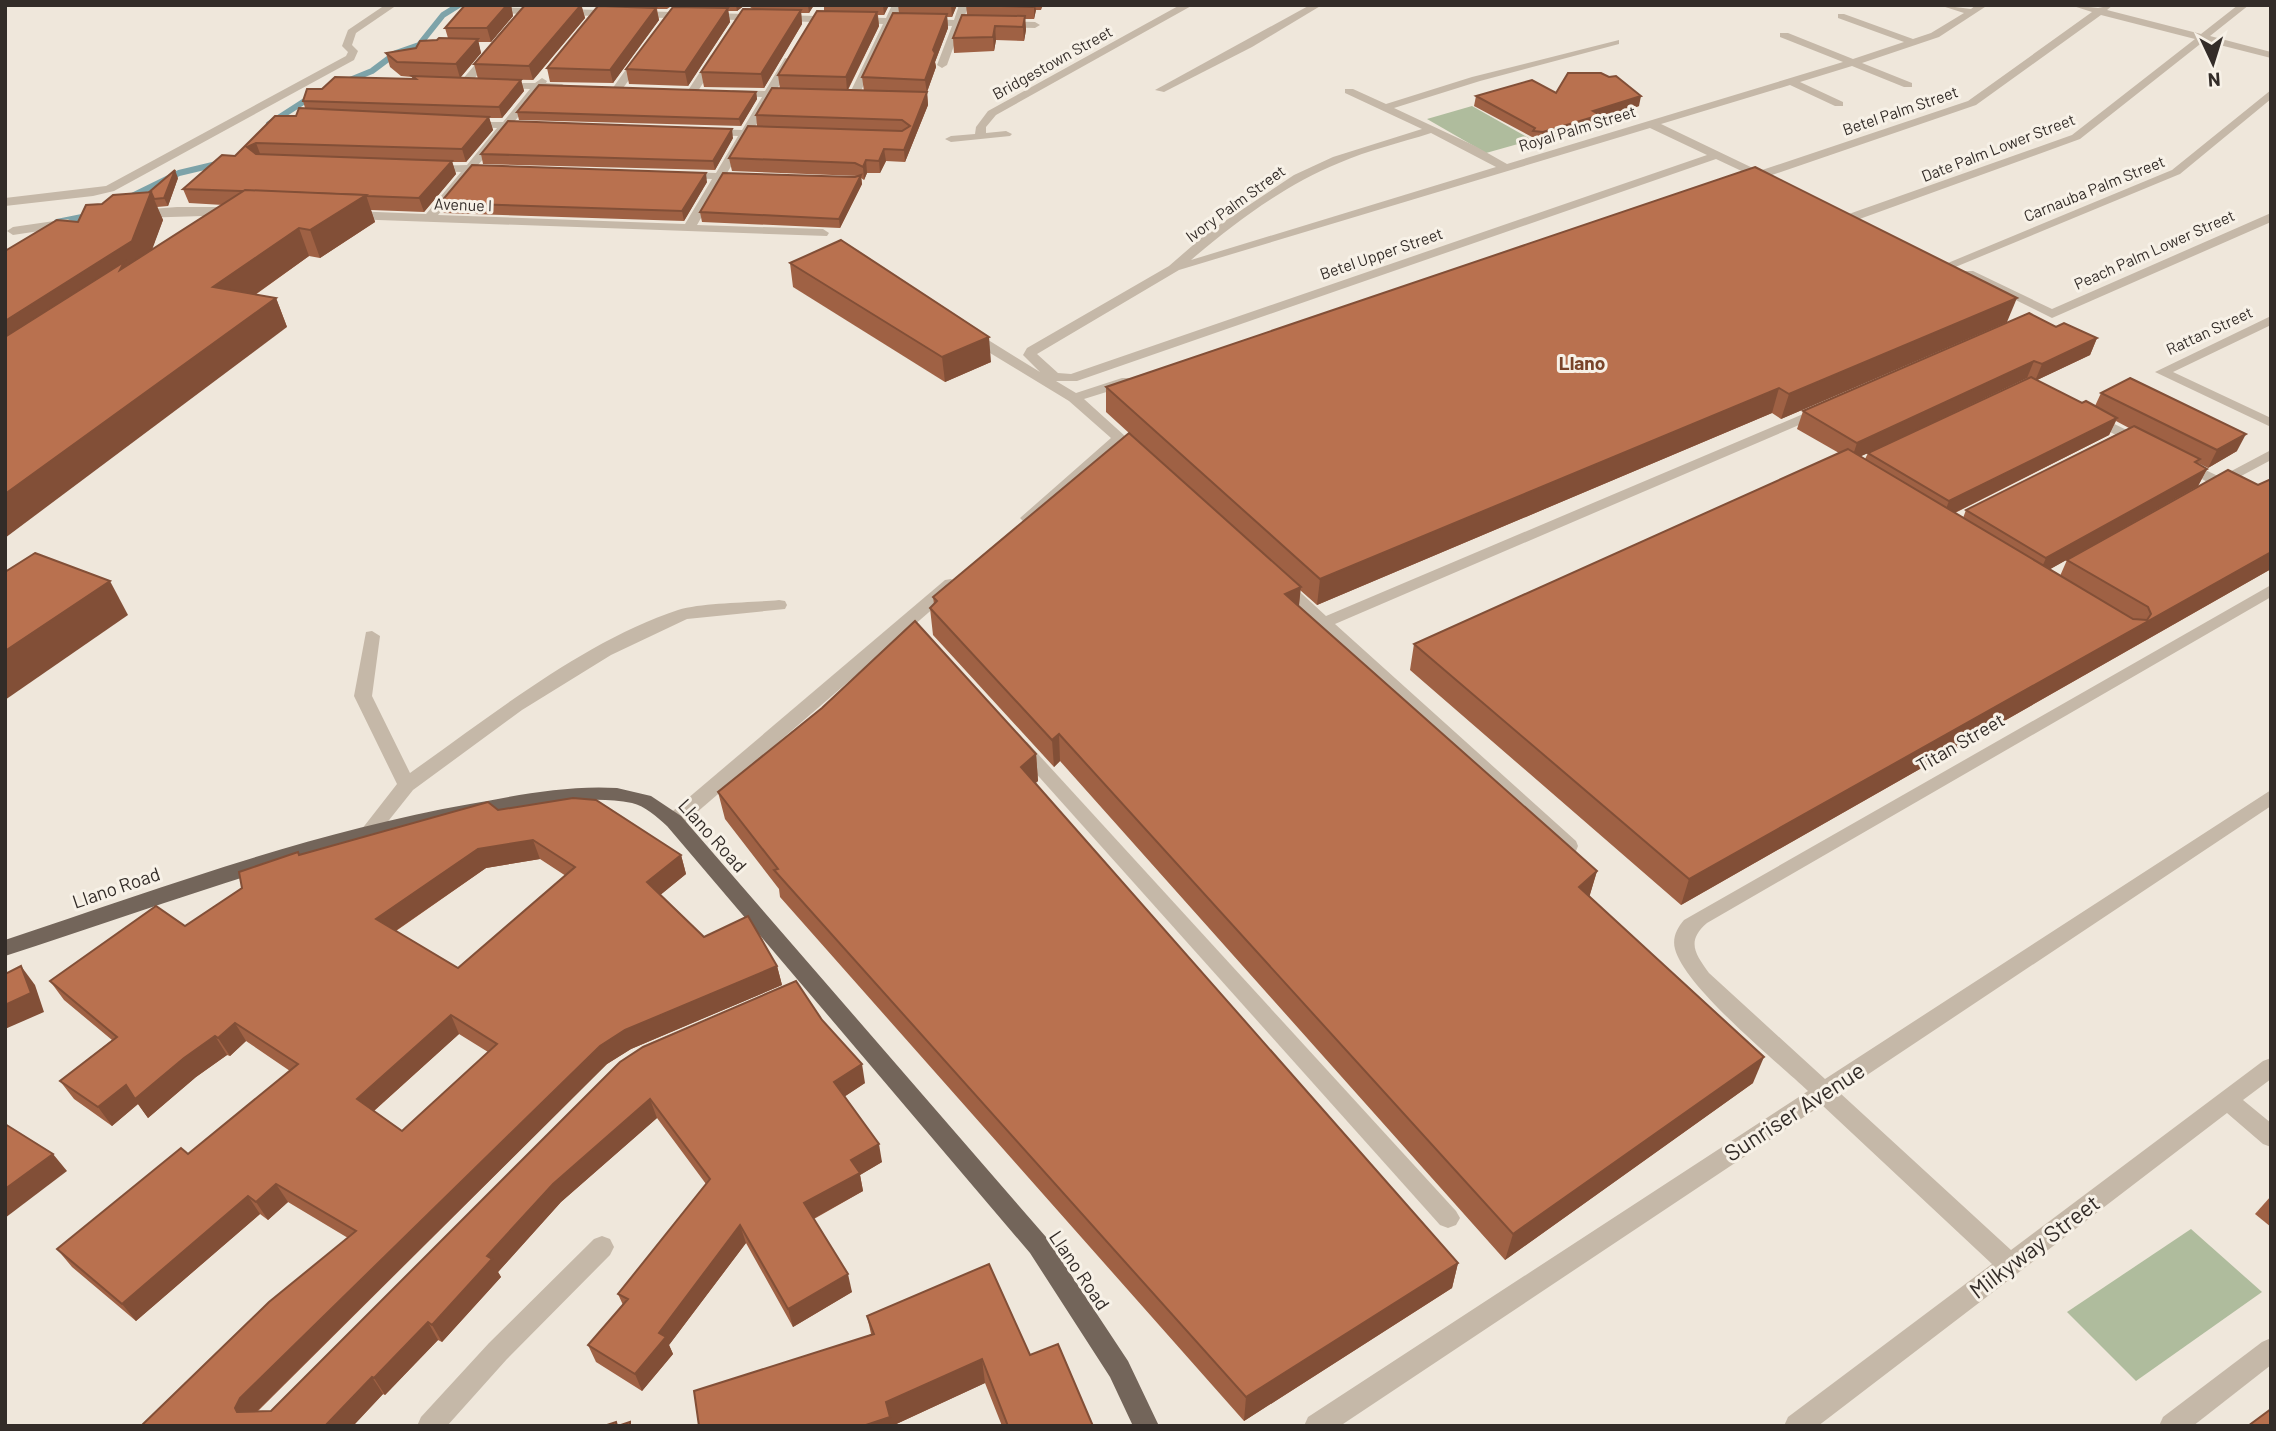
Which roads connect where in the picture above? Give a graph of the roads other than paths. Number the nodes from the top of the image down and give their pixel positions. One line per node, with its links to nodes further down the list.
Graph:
1 (392, 5): 88 (street)
2 (678, 5): 18 (street)
3 (749, 5): 20 (street)
4 (822, 5): 21 (street)
5 (897, 5): 23 (street)
6 (964, 5): 24 (street)
7 (1188, 5): 76 (street, Bridgestown Street)
8 (1317, 5): 53 (street)
9 (1944, 5): 17 (street)
10 (1983, 5): 17 (street, Royal Palm Street)
11 (2075, 5): 14 (street)
12 (2244, 5): 31 (street, Date Palm Lower Street)
13 (530, 8): 15 (street); 16 (street); 22 (street)
14 (2104, 8): 31 (street); 84 (street, Betel Palm Street)
15 (601, 9): 18 (street); 25 (street)
16 (478, 10)
17 (1973, 12): 33 (street, Royal Palm Street)
18 (671, 15): 20 (street); 27 (street)
19 (1841, 16): 33 (street)
20 (741, 17): 21 (street); 28 (street)
21 (813, 19): 23 (street); 29 (street)
22 (519, 20)
23 (889, 21): 24 (street); 63 (street)
24 (957, 23): 26 (street); 40 (street)
25 (589, 24)
26 (1035, 25)
27 (663, 26)
28 (734, 28)
29 (807, 30)
30 (1784, 36): 39 (street)
31 (2203, 37): 38 (street); 94 (street, Date Palm Lower Street)
32 (1615, 42): 66 (street)
33 (1915, 43): 39 (street, Royal Palm Street)
34 (648, 47): 51 (street)
35 (483, 48): 44 (street)
36 (720, 49): 56 (street)
37 (794, 51): 60 (street)
38 (2271, 55)
39 (1855, 62): 42 (street, Royal Palm Street); 47 (street)
40 (942, 65)
41 (546, 76): 48 (street)
42 (1790, 81): 65 (street); 68 (street, Royal Palm Street)
43 (451, 84): 44 (street)
44 (464, 84): 45 (street)
45 (476, 85)
46 (488, 85): 48 (street)
47 (1908, 85)
48 (537, 87): 49 (street); 69 (street)
49 (577, 88)
50 (604, 89): 51 (street)
51 (617, 89): 52 (street)
52 (629, 90)
53 (1160, 90)
54 (680, 91): 56 (street)
55 (1349, 91): 66 (street)
56 (692, 92): 57 (street)
57 (705, 92)
58 (718, 93): 60 (street)
59 (2271, 93): 100 (street, Carnauba Palm Street)
60 (769, 94): 61 (street); 73 (street)
61 (797, 95)
62 (839, 97): 63 (street)
63 (853, 97): 64 (street)
64 (865, 98)
65 (1839, 104)
66 (1384, 108): 71 (street)
67 (453, 123): 69 (street)
68 (1649, 123): 78 (street); 79 (street, Royal Palm Street)
69 (506, 125): 70 (street); 81 (street)
70 (546, 126)
71 (1430, 130): 79 (street); 101 (street, Ivory Palm Street)
72 (692, 131): 73 (street)
73 (746, 133): 74 (street); 85 (street)
74 (785, 134)
75 (1006, 134): 76 (street)
76 (980, 136): 77 (street)
77 (951, 139)
78 (1718, 155): 84 (street); 104 (street, Betel Upper Street)
79 (1504, 166): 101 (street, Royal Palm Street)
80 (414, 167): 81 (street)
81 (469, 169): 82 (street); 92 (street)
82 (511, 170)
83 (678, 175): 85 (street)
84 (1759, 175): 87 (street)
85 (720, 177): 86 (street); 96 (street)
86 (761, 178)
87 (1782, 186)
88 (5, 202)
89 (336, 215): 92 (street, Avenue I)
90 (122, 216): 95 (street)
91 (2271, 217): 100 (street, Peach Palm Lower Street)
92 (429, 218): 96 (street, Avenue I)
93 (76, 222): 97 (street)
94 (1862, 224)
95 (222, 226)
96 (689, 228): 98 (street, Avenue I)
97 (13, 231)
98 (823, 233)
99 (1937, 259): 100 (street)
100 (1949, 265)
101 (1173, 269): 104 (street, Ivory Palm Street)
102 (2271, 320): 109 (street, Rattan Street)
103 (962, 330): 106 (street)
104 (1054, 377)
105 (1139, 377): 106 (street)
106 (1074, 398): 110 (street)
107 (1836, 404): 120 (street)
108 (2077, 409): 113 (street)
109 (2271, 423)
110 (1120, 438): 112 (street); 115 (street)
111 (2271, 454): 113 (street)
112 (1151, 466)
113 (2220, 483): 114 (street)
114 (2196, 496)
115 (1019, 525)
116 (968, 569): 125 (street)
117 (1273, 577): 120 (street)
118 (2271, 590): 132 (street, Titan Street)
119 (779, 605): 123 (street)
120 (1324, 623): 127 (street)
121 (372, 636): 123 (street)
122 (1010, 735): 135 (street)
123 (407, 785): 126 (street)
124 (2271, 797): 132 (street, Sunriser Avenue)
125 (674, 821): 126 (main road, Llano Road); 129 (main road, Llano Road)
126 (367, 834): 128 (main road, Llano Road)
127 (1569, 846)
128 (5, 948)
129 (811, 983): 130 (street); 140 (main road, Llano Road)
130 (788, 993)
131 (2271, 1067): 133 (street, Milkyway Street)
132 (1823, 1092): 137 (street); 141 (street, Sunriser Avenue)
133 (2227, 1100): 134 (street); 137 (street, Milkyway Street)
134 (2271, 1137)
135 (1448, 1218)
136 (602, 1247): 139 (street)
137 (2009, 1264): 142 (street, Milkyway Street)
138 (2271, 1350): 143 (street)
139 (430, 1426)
140 (1146, 1426)
141 (1317, 1426)
142 (1797, 1426)
143 (2172, 1426)

